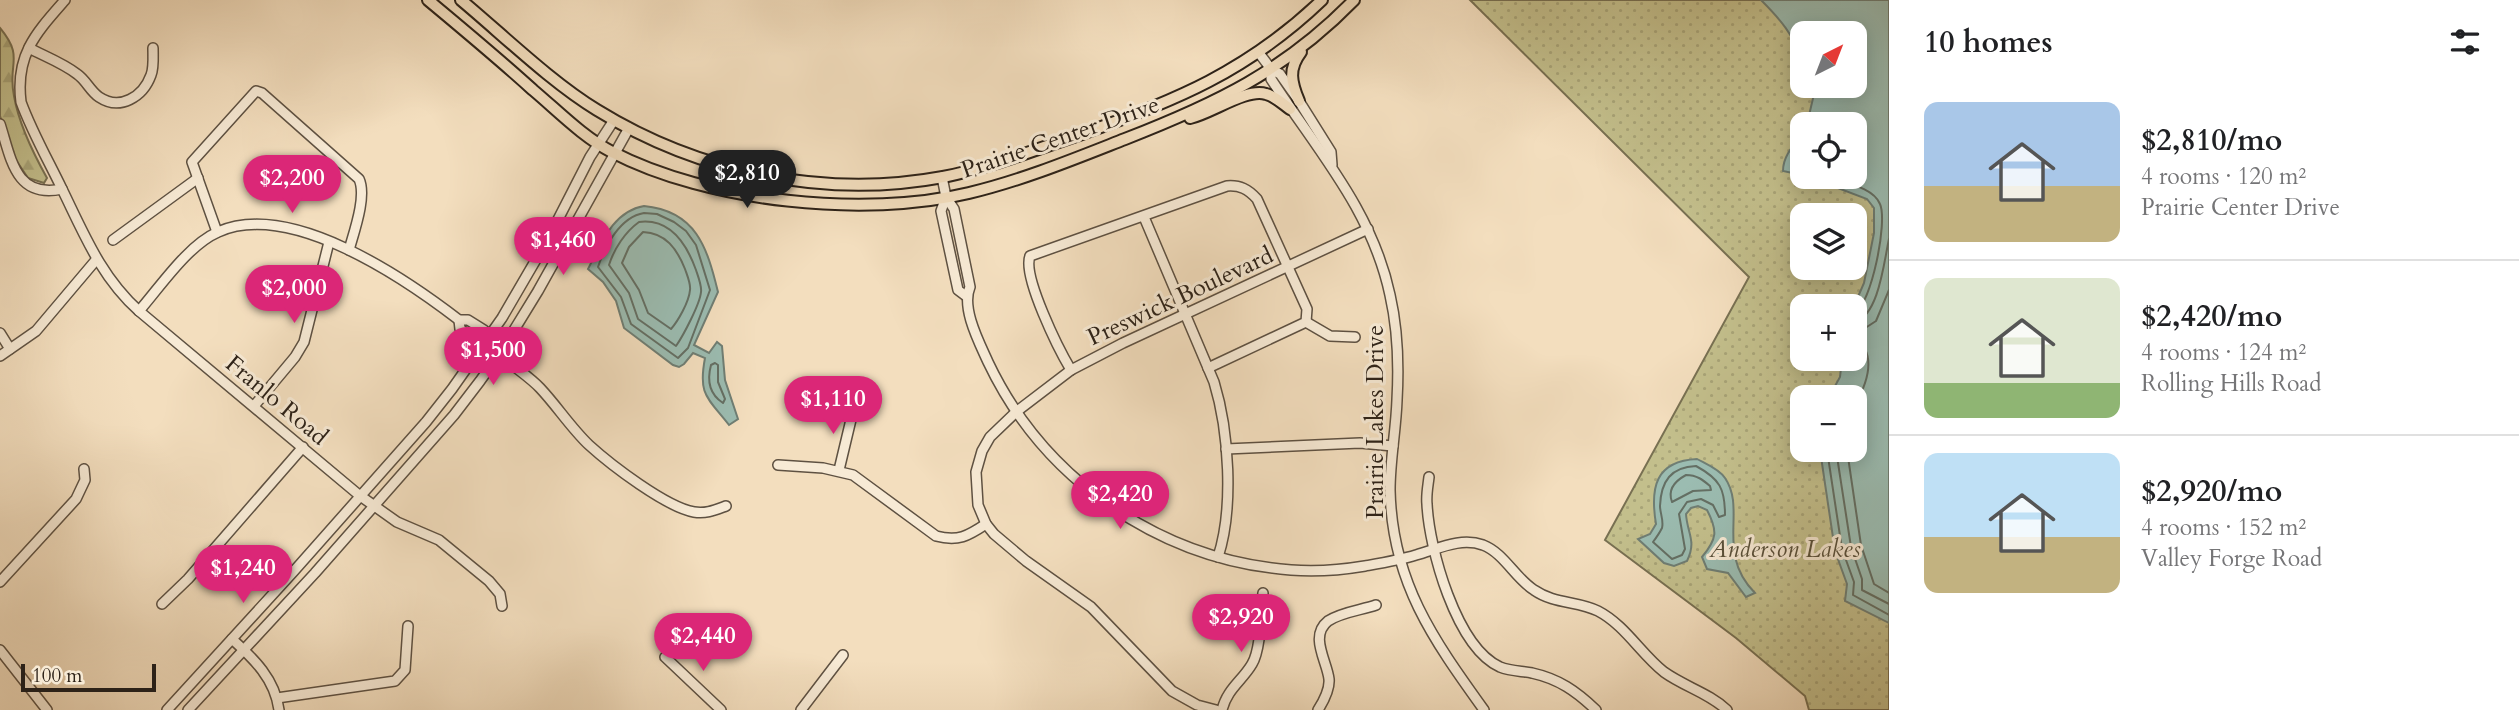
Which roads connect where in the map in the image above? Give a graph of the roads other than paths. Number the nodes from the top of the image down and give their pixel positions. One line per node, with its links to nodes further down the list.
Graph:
1 (65, 0): 7 (street, Franlo Road)
2 (428, 0): 16 (main road, Prairie Center Drive)
3 (461, 0): 12 (main road, Prairie Center Drive)
4 (1322, 0): 9 (main road, Prairie Center Drive)
5 (1353, 0): 6 (main road, Prairie Center Drive)
6 (1310, 40): 10 (main road, Prairie Center Drive); 11 (main road)
7 (29, 48): 8 (street); 20 (street, Franlo Road)
8 (153, 48)
9 (1259, 53): 10 (street, Prairie Lakes Drive); 18 (main road, Prairie Center Drive)
10 (1271, 69): 11 (street, Prairie Lakes Drive); 14 (main road, Prairie Center Drive)
11 (1294, 105): 14 (main road); 23 (street, Prairie Lakes Drive)
12 (614, 120): 15 (main road, Prairie Center Drive); 16 (street)
13 (0, 124): 20 (street)
14 (1160, 125): 21 (main road, Prairie Center Drive)
15 (629, 128): 17 (street); 18 (main road, Prairie Center Drive)
16 (598, 144): 17 (main road, Prairie Center Drive); 35 (street)
17 (614, 153): 21 (main road, Prairie Center Drive); 37 (street)
18 (942, 177): 21 (street)
19 (198, 178): 24 (street); 25 (street); 27 (street)
20 (62, 189): 28 (street, Franlo Road)
21 (946, 197): 43 (street)
22 (1144, 217): 29 (street); 31 (street); 40 (street)
23 (1368, 229): 29 (street, Preswick Boulevard); 44 (street, Prairie Lakes Drive)
24 (217, 232): 26 (street); 30 (street)
25 (113, 240)
26 (329, 242): 27 (street); 41 (street)
27 (349, 250): 35 (street)
28 (96, 260): 30 (street, Franlo Road); 36 (street)
29 (1287, 267): 31 (street, Preswick Boulevard); 32 (street)
30 (139, 311): 41 (street, Franlo Road)
31 (1185, 315): 39 (street); 40 (street, Preswick Boulevard)
32 (1306, 323): 34 (street); 39 (street)
33 (0, 333): 36 (street)
34 (1355, 337)
35 (487, 341): 37 (street); 51 (street)
36 (10, 349): 38 (street)
37 (500, 354): 52 (street); 53 (street)
38 (0, 356)
39 (1208, 368): 46 (street)
40 (1071, 370): 43 (street, Preswick Boulevard)
41 (254, 406): 45 (street, Franlo Road)
42 (854, 407): 49 (street)
43 (1016, 412): 54 (street, Preswick Boulevard); 56 (street)
44 (1393, 446): 46 (street); 57 (street, Prairie Lakes Drive)
45 (303, 447): 51 (street, Franlo Road); 60 (street)
46 (1226, 449): 56 (street)
47 (778, 465): 49 (street)
48 (84, 469): 58 (street)
49 (839, 470): 54 (street)
50 (1429, 477): 55 (street)
51 (359, 495): 52 (street, Franlo Road); 64 (street)
52 (373, 505): 62 (street, Franlo Road); 66 (street)
53 (726, 506)
54 (986, 524): 76 (street)
55 (1435, 550): 57 (street); 80 (street); 81 (street)
56 (1218, 557): 57 (street)
57 (1400, 559): 79 (street, Prairie Lakes Drive)
58 (0, 582)
59 (1263, 593): 77 (street)
60 (162, 604)
61 (1376, 605): 78 (street)
62 (502, 606)
63 (408, 626): 69 (street)
64 (232, 639): 66 (street); 71 (street)
65 (0, 650): 70 (street)
66 (244, 650): 69 (street); 72 (street)
67 (843, 655): 75 (street)
68 (665, 657): 74 (street)
69 (277, 698): 73 (street)
70 (47, 710)
71 (167, 710)
72 (188, 710)
73 (279, 710)
74 (721, 710)
75 (801, 710)
76 (1216, 710)
77 (1222, 710)
78 (1318, 710)
79 (1484, 710)
80 (1596, 710)
81 (1727, 710)

